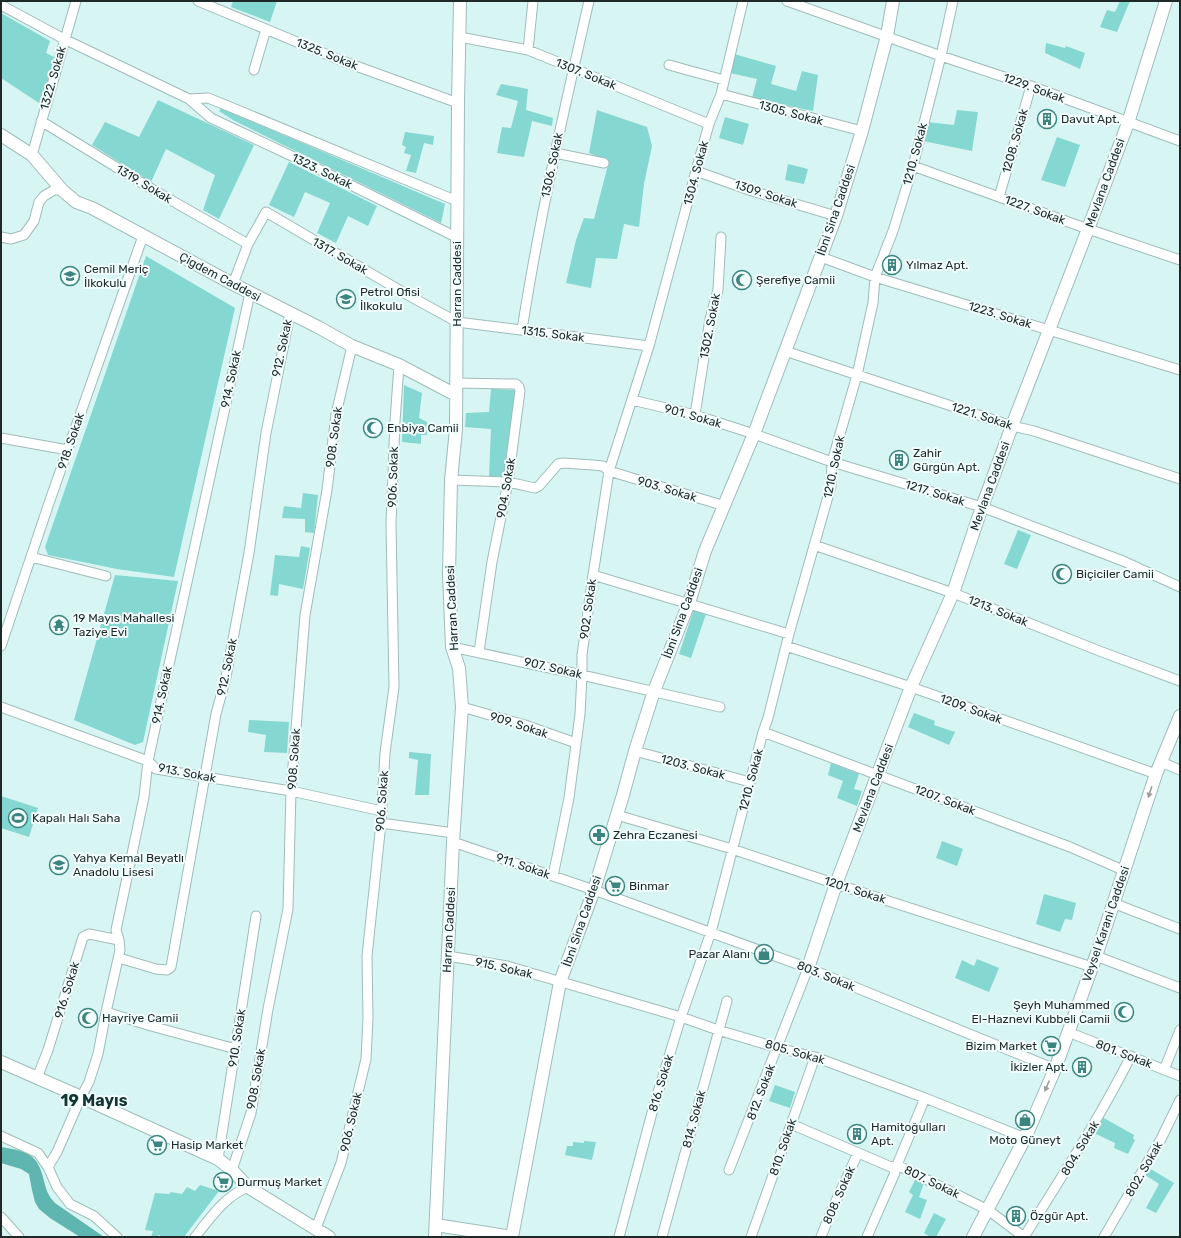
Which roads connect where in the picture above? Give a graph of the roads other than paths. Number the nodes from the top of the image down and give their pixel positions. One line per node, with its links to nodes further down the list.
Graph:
1 (76, 1): 15 (street, 1322. Sokak)
2 (198, 1): 12 (street, 1325. Sokak)
3 (460, 1): 14 (street, Harran Caddesi)
4 (533, 1): 16 (street)
5 (589, 1): 19 (street, 1306. Sokak)
6 (743, 1): 21 (street, 1304. Sokak)
7 (787, 1): 13 (street, 1229. Sokak)
8 (893, 1): 13 (street, İbni Sina Caddesi)
9 (953, 1): 17 (street, 1210. Sokak)
10 (1166, 1): 27 (street, Mevlana Caddesi)
11 (1, 5): 15 (street, 1323. Sokak)
12 (266, 29): 20 (street); 25 (street, 1325. Sokak)
13 (887, 36): 17 (street, 1229. Sokak); 29 (street, İbni Sina Caddesi)
14 (460, 37): 16 (street, 1307. Sokak); 25 (street, Harran Caddesi)
15 (64, 39): 24 (street, 1323. Sokak); 26 (street, 1322. Sokak)
16 (528, 50): 19 (street, 1307. Sokak)
17 (941, 56): 22 (street, 1229. Sokak); 35 (street, 1210. Sokak)
18 (669, 66): 21 (street)
19 (573, 68): 28 (street, 1307. Sokak); 32 (street, 1306. Sokak)
20 (254, 70)
21 (724, 80): 23 (street, 1304. Sokak)
22 (1031, 86): 27 (street, 1229. Sokak); 38 (street, 1208. Sokak)
23 (720, 94): 28 (street, 1304. Sokak); 29 (street, 1305. Sokak)
24 (189, 99): 39 (street, 1323. Sokak); 45 (street, 1323. Sokak)
25 (458, 103): 39 (street, Harran Caddesi)
26 (41, 121): 33 (street, 1322. Sokak); 46 (street, 1319. Sokak)
27 (1128, 123): 31 (street, 1229. Sokak); 41 (street, Mevlana Caddesi)
28 (709, 124): 36 (street, 1304. Sokak)
29 (862, 131): 40 (street, İbni Sina Caddesi)
30 (1, 135): 33 (street, Çigdem Caddesi)
31 (1180, 141)
32 (555, 153): 34 (street); 54 (street, 1306. Sokak)
33 (32, 155): 37 (street, Çigdem Caddesi)
34 (604, 163)
35 (913, 166): 38 (street, 1227. Sokak); 49 (street, 1210. Sokak)
36 (696, 171): 40 (street, 1309. Sokak); 57 (street, 1304. Sokak)
37 (62, 190): 42 (street, Çigdem Caddesi); 43 (street)
38 (999, 197): 41 (street, 1227. Sokak)
39 (457, 201): 45 (street, Harran Caddesi)
40 (836, 216): 47 (street, İbni Sina Caddesi)
41 (1088, 230): 48 (street, 1227. Sokak); 55 (street, Mevlana Caddesi)
42 (143, 236): 50 (street, Çigdem Caddesi); 69 (street, 918. Sokak)
43 (1, 237)
44 (721, 237): 65 (street, 1302. Sokak)
45 (458, 238): 53 (street, Harran Caddesi)
46 (248, 244): 50 (street); 53 (street, 1317. Sokak)
47 (821, 257): 49 (street, 1223. Sokak); 58 (street, İbni Sina Caddesi)
48 (1180, 260)
49 (876, 277): 55 (street, 1223. Sokak); 61 (street, 1210. Sokak)
50 (233, 284): 51 (street, Çigdem Caddesi)
51 (250, 293): 52 (street, Çigdem Caddesi); 100 (street, 914. Sokak)
52 (290, 314): 56 (street, Çigdem Caddesi); 105 (street, 912. Sokak)
53 (457, 322): 54 (street, 1315. Sokak); 62 (street, Harran Caddesi)
54 (522, 330): 57 (street, 1315. Sokak)
55 (1049, 330): 60 (street, 1223. Sokak); 66 (street, Mevlana Caddesi)
56 (352, 346): 59 (street, Çigdem Caddesi); 107 (street, 908. Sokak)
57 (649, 346): 64 (street, 902. Sokak)
58 (785, 351): 61 (street, 1221. Sokak); 67 (street, İbni Sina Caddesi)
59 (399, 365): 63 (street, Çigdem Caddesi); 108 (street, 906. Sokak)
60 (1180, 370)
61 (857, 376): 66 (street, 1221. Sokak); 70 (street, 1210. Sokak)
62 (456, 383): 63 (street, Harran Caddesi); 74 (street, 904. Sokak)
63 (456, 395): 73 (street, Harran Caddesi)
64 (632, 400): 65 (street, 901. Sokak); 71 (street, 902. Sokak)
65 (695, 415): 67 (street, 901. Sokak)
66 (1012, 426): 72 (street, 1221. Sokak); 76 (street, Mevlana Caddesi)
67 (754, 434): 70 (street, 1217. Sokak); 75 (street, İbni Sina Caddesi)
68 (1, 438): 69 (street)
69 (68, 450): 78 (street, 918. Sokak)
70 (832, 462): 76 (street, 1217. Sokak); 77 (street, 1210. Sokak)
71 (609, 471): 74 (street, 903. Sokak); 75 (street, 903. Sokak); 79 (street, 902. Sokak)
72 (1180, 478)
73 (451, 480): 74 (street); 87 (street, Harran Caddesi)
74 (508, 482): 88 (street, 904. Sokak)
75 (725, 506): 83 (street, İbni Sina Caddesi)
76 (982, 507): 81 (street, 1217. Sokak); 82 (street, Mevlana Caddesi)
77 (814, 544): 82 (street, 1213. Sokak); 84 (street, 1210. Sokak)
78 (31, 557): 80 (street); 85 (street, 918. Sokak)
79 (593, 575): 83 (street); 89 (street, 902. Sokak)
80 (106, 576)
81 (1180, 587)
82 (953, 593): 90 (street, 1213. Sokak); 91 (street, Mevlana Caddesi)
83 (689, 603): 84 (street); 92 (street, İbni Sina Caddesi)
84 (789, 634): 86 (street, 1210. Sokak)
85 (1, 646)
86 (786, 646): 91 (street, 1209. Sokak); 97 (street, 1210. Sokak)
87 (452, 647): 88 (street, 907. Sokak); 93 (street, Harran Caddesi)
88 (478, 652): 89 (street, 907. Sokak)
89 (582, 675): 92 (street, 907. Sokak); 98 (street, 902. Sokak)
90 (1180, 681)
91 (911, 687): 103 (street, 1209. Sokak); 104 (street, Mevlana Caddesi)
92 (654, 691): 95 (street, 907. Sokak); 99 (street, İbni Sina Caddesi)
93 (462, 706): 98 (street, 909. Sokak); 111 (street, Harran Caddesi)
94 (1, 707): 100 (street, 913. Sokak)
95 (720, 707)
96 (1180, 716): 101 (street, Veysel Karani Caddesi)
97 (763, 732): 104 (street, 1207. Sokak); 106 (street, 1210. Sokak)
98 (576, 743): 114 (street, 902. Sokak)
99 (635, 751): 106 (street, 1203. Sokak); 109 (street, İbni Sina Caddesi)
100 (148, 761): 105 (street, 913. Sokak); 121 (street, 914. Sokak)
101 (1161, 762): 102 (street); 103 (street, Veysel Karani Caddesi)
102 (1180, 770)
103 (1156, 774): 113 (street, Veysel Karani Caddesi, one-way to 113)
104 (878, 776): 113 (street, 1207. Sokak); 115 (street, Mevlana Caddesi)
105 (205, 777): 107 (street, 913. Sokak); 123 (street, 912. Sokak)
106 (750, 782): 112 (street, 1210. Sokak)
107 (291, 790): 108 (street, 913. Sokak); 153 (street, 908. Sokak)
108 (382, 811): 110 (street, 906. Sokak)
109 (616, 815): 112 (street, 1201. Sokak); 116 (street, İbni Sina Caddesi)
110 (381, 823): 111 (street); 159 (street, 906. Sokak)
111 (453, 837): 114 (street, 911. Sokak); 122 (street, Harran Caddesi)
112 (732, 848): 115 (street, 1201. Sokak); 120 (street, 1210. Sokak)
113 (1125, 871): 117 (street, Veysel Karani Caddesi)
114 (553, 876): 116 (street, 911. Sokak)
115 (836, 884): 124 (street, 1201. Sokak); 125 (street, Mevlana Caddesi)
116 (594, 890): 120 (street, 803. Sokak); 126 (street, İbni Sina Caddesi)
117 (1113, 903): 119 (street); 124 (street, Veysel Karani Caddesi)
118 (256, 916): 135 (street, 910. Sokak)
119 (1180, 929)
120 (710, 932): 125 (street, 803. Sokak); 130 (street, 816. Sokak)
121 (119, 940): 123 (street, 914. Sokak); 142 (street, 916. Sokak)
122 (448, 956): 126 (street, 915. Sokak); 158 (street, Harran Caddesi)
123 (119, 958): 129 (street, 914. Sokak)
124 (1094, 962): 127 (street, 1201. Sokak); 133 (street, Veysel Karani Caddesi)
125 (808, 968): 134 (street, 812. Sokak); 139 (street, 803. Sokak)
126 (560, 982): 130 (street, 805. Sokak); 165 (street, İbni Sina Caddesi)
127 (1180, 988)
128 (727, 1001): 131 (street, 814. Sokak)
129 (106, 1012): 135 (street); 143 (street, 914. Sokak)
130 (681, 1017): 131 (street, 805. Sokak); 166 (street, 816. Sokak)
131 (718, 1030): 134 (street, 805. Sokak); 167 (street, 814. Sokak)
132 (1180, 1030): 140 (street)
133 (1068, 1032): 136 (street, 801. Sokak); 139 (street, Veysel Karani Caddesi)
134 (778, 1048): 137 (street, 805. Sokak); 154 (street, 812. Sokak)
135 (236, 1049): 150 (street, 910. Sokak)
136 (1131, 1056): 140 (street, 801. Sokak); 172 (street, 804. Sokak)
137 (815, 1057): 144 (street, 805. Sokak); 146 (street, 810. Sokak)
138 (1, 1062): 142 (street)
139 (1055, 1069): 148 (street, Veysel Karani Caddesi, one-way to 148)
140 (1164, 1070): 141 (street, 801. Sokak)
141 (1180, 1076)
142 (38, 1078): 143 (street)
143 (81, 1097): 150 (street); 152 (street, 914. Sokak)
144 (925, 1098): 148 (street, 805. Sokak); 151 (street)
145 (1180, 1100): 173 (street, 802. Sokak)
146 (791, 1124): 149 (street, 807. Sokak); 168 (street, 810. Sokak)
147 (1, 1136): 152 (street)
148 (1025, 1138): 156 (street, Veysel Karani Caddesi)
149 (858, 1154): 151 (street, 807. Sokak); 169 (street, 808. Sokak)
150 (218, 1159): 153 (street)
151 (897, 1165): 156 (street, 807. Sokak); 170 (street)
152 (48, 1167): 161 (street)
153 (232, 1170): 155 (street)
154 (729, 1170)
155 (248, 1187): 159 (street); 162 (street)
156 (988, 1210): 171 (street, Veysel Karani Caddesi); 172 (street, 807. Sokak)
157 (3, 1223): 160 (street)
158 (436, 1225): 164 (street, Harran Caddesi); 165 (street)
159 (316, 1228): 163 (street)
160 (19, 1237)
161 (118, 1237)
162 (195, 1237)
163 (329, 1237)
164 (435, 1237)
165 (512, 1237)
166 (619, 1237)
167 (662, 1237)
168 (751, 1237)
169 (821, 1237)
170 (867, 1237)
171 (973, 1237)
172 (1024, 1237)
173 (1104, 1237)

